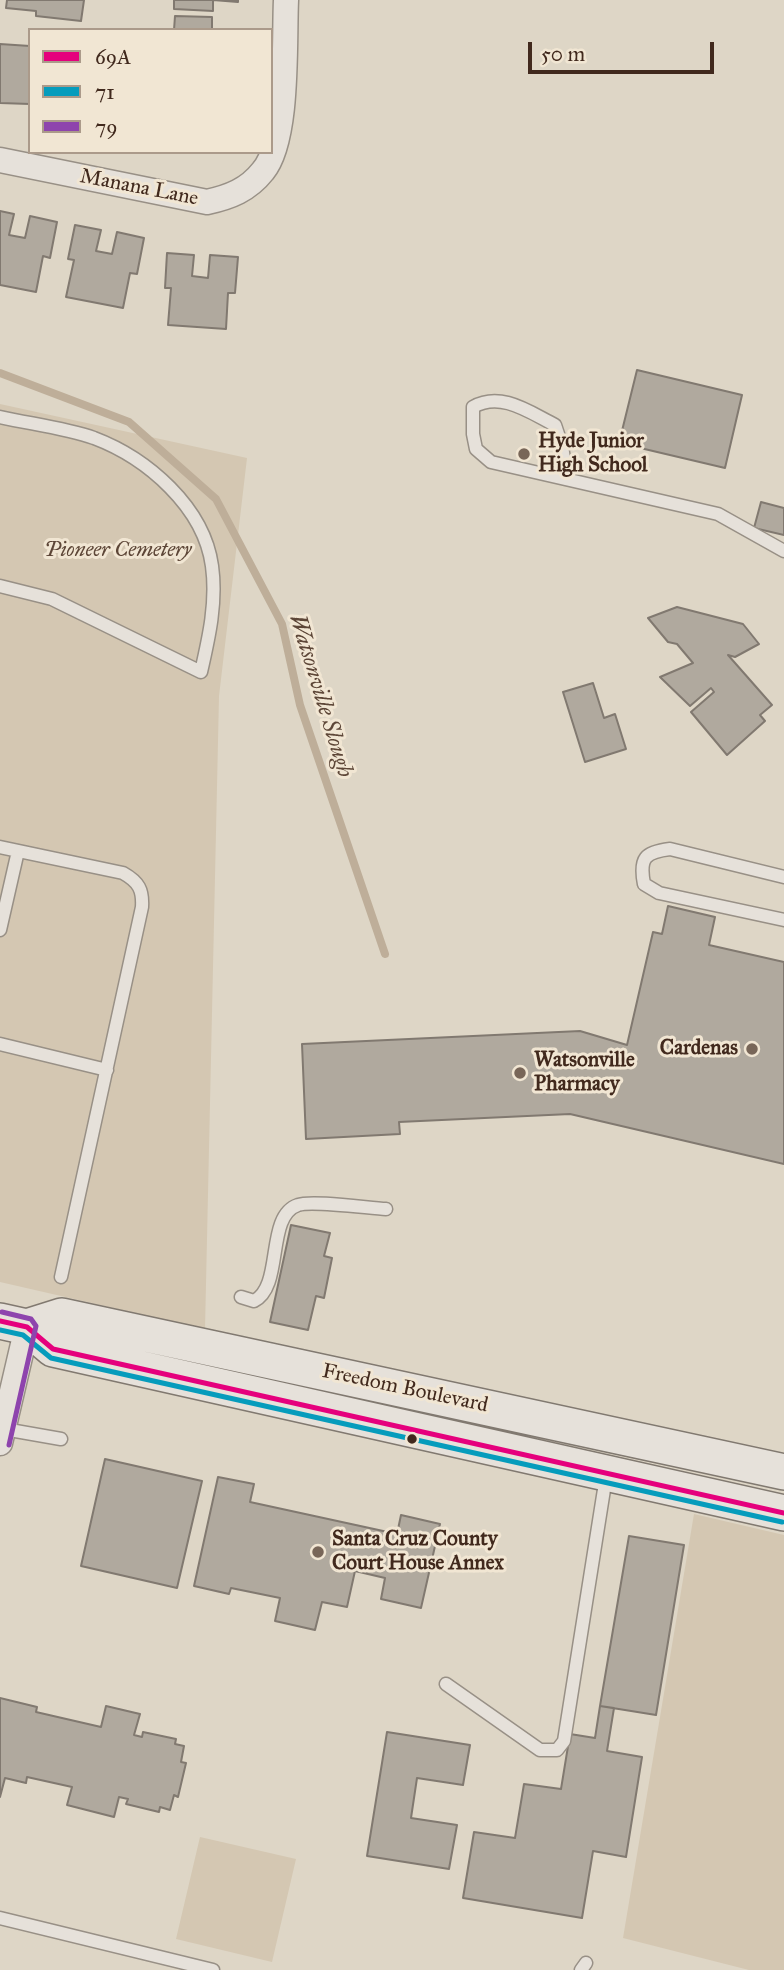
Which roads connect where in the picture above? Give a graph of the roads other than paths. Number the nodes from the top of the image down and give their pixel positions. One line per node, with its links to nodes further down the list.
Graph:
1 (286, 0): 2 (street, Manana Lane)
2 (273, 152)
3 (272, 154): 4 (street, Manana Lane)
4 (0, 160)
5 (0, 417): 8 (lane)
6 (567, 479): 6 (lane); 7 (lane)
7 (784, 551)
8 (0, 586)
9 (0, 847): 10 (lane)
10 (18, 851): 13 (lane); 15 (lane)
11 (784, 877): 12 (lane)
12 (784, 920)
13 (0, 930)
14 (0, 1044): 15 (lane)
15 (107, 1070): 17 (lane)
16 (386, 1209): 18 (lane)
17 (61, 1277)
18 (241, 1297)
19 (14, 1324): 20 (street); 22 (main road, Freedom Boulevard); 23 (main road, Freedom Boulevard)
20 (3, 1424): 21 (lane)
21 (61, 1439)
22 (784, 1472)
23 (607, 1473): 24 (main road, Freedom Boulevard); 25 (lane)
24 (784, 1513)
25 (446, 1685)
26 (0, 1918): 27 (lane)
27 (213, 1970)

